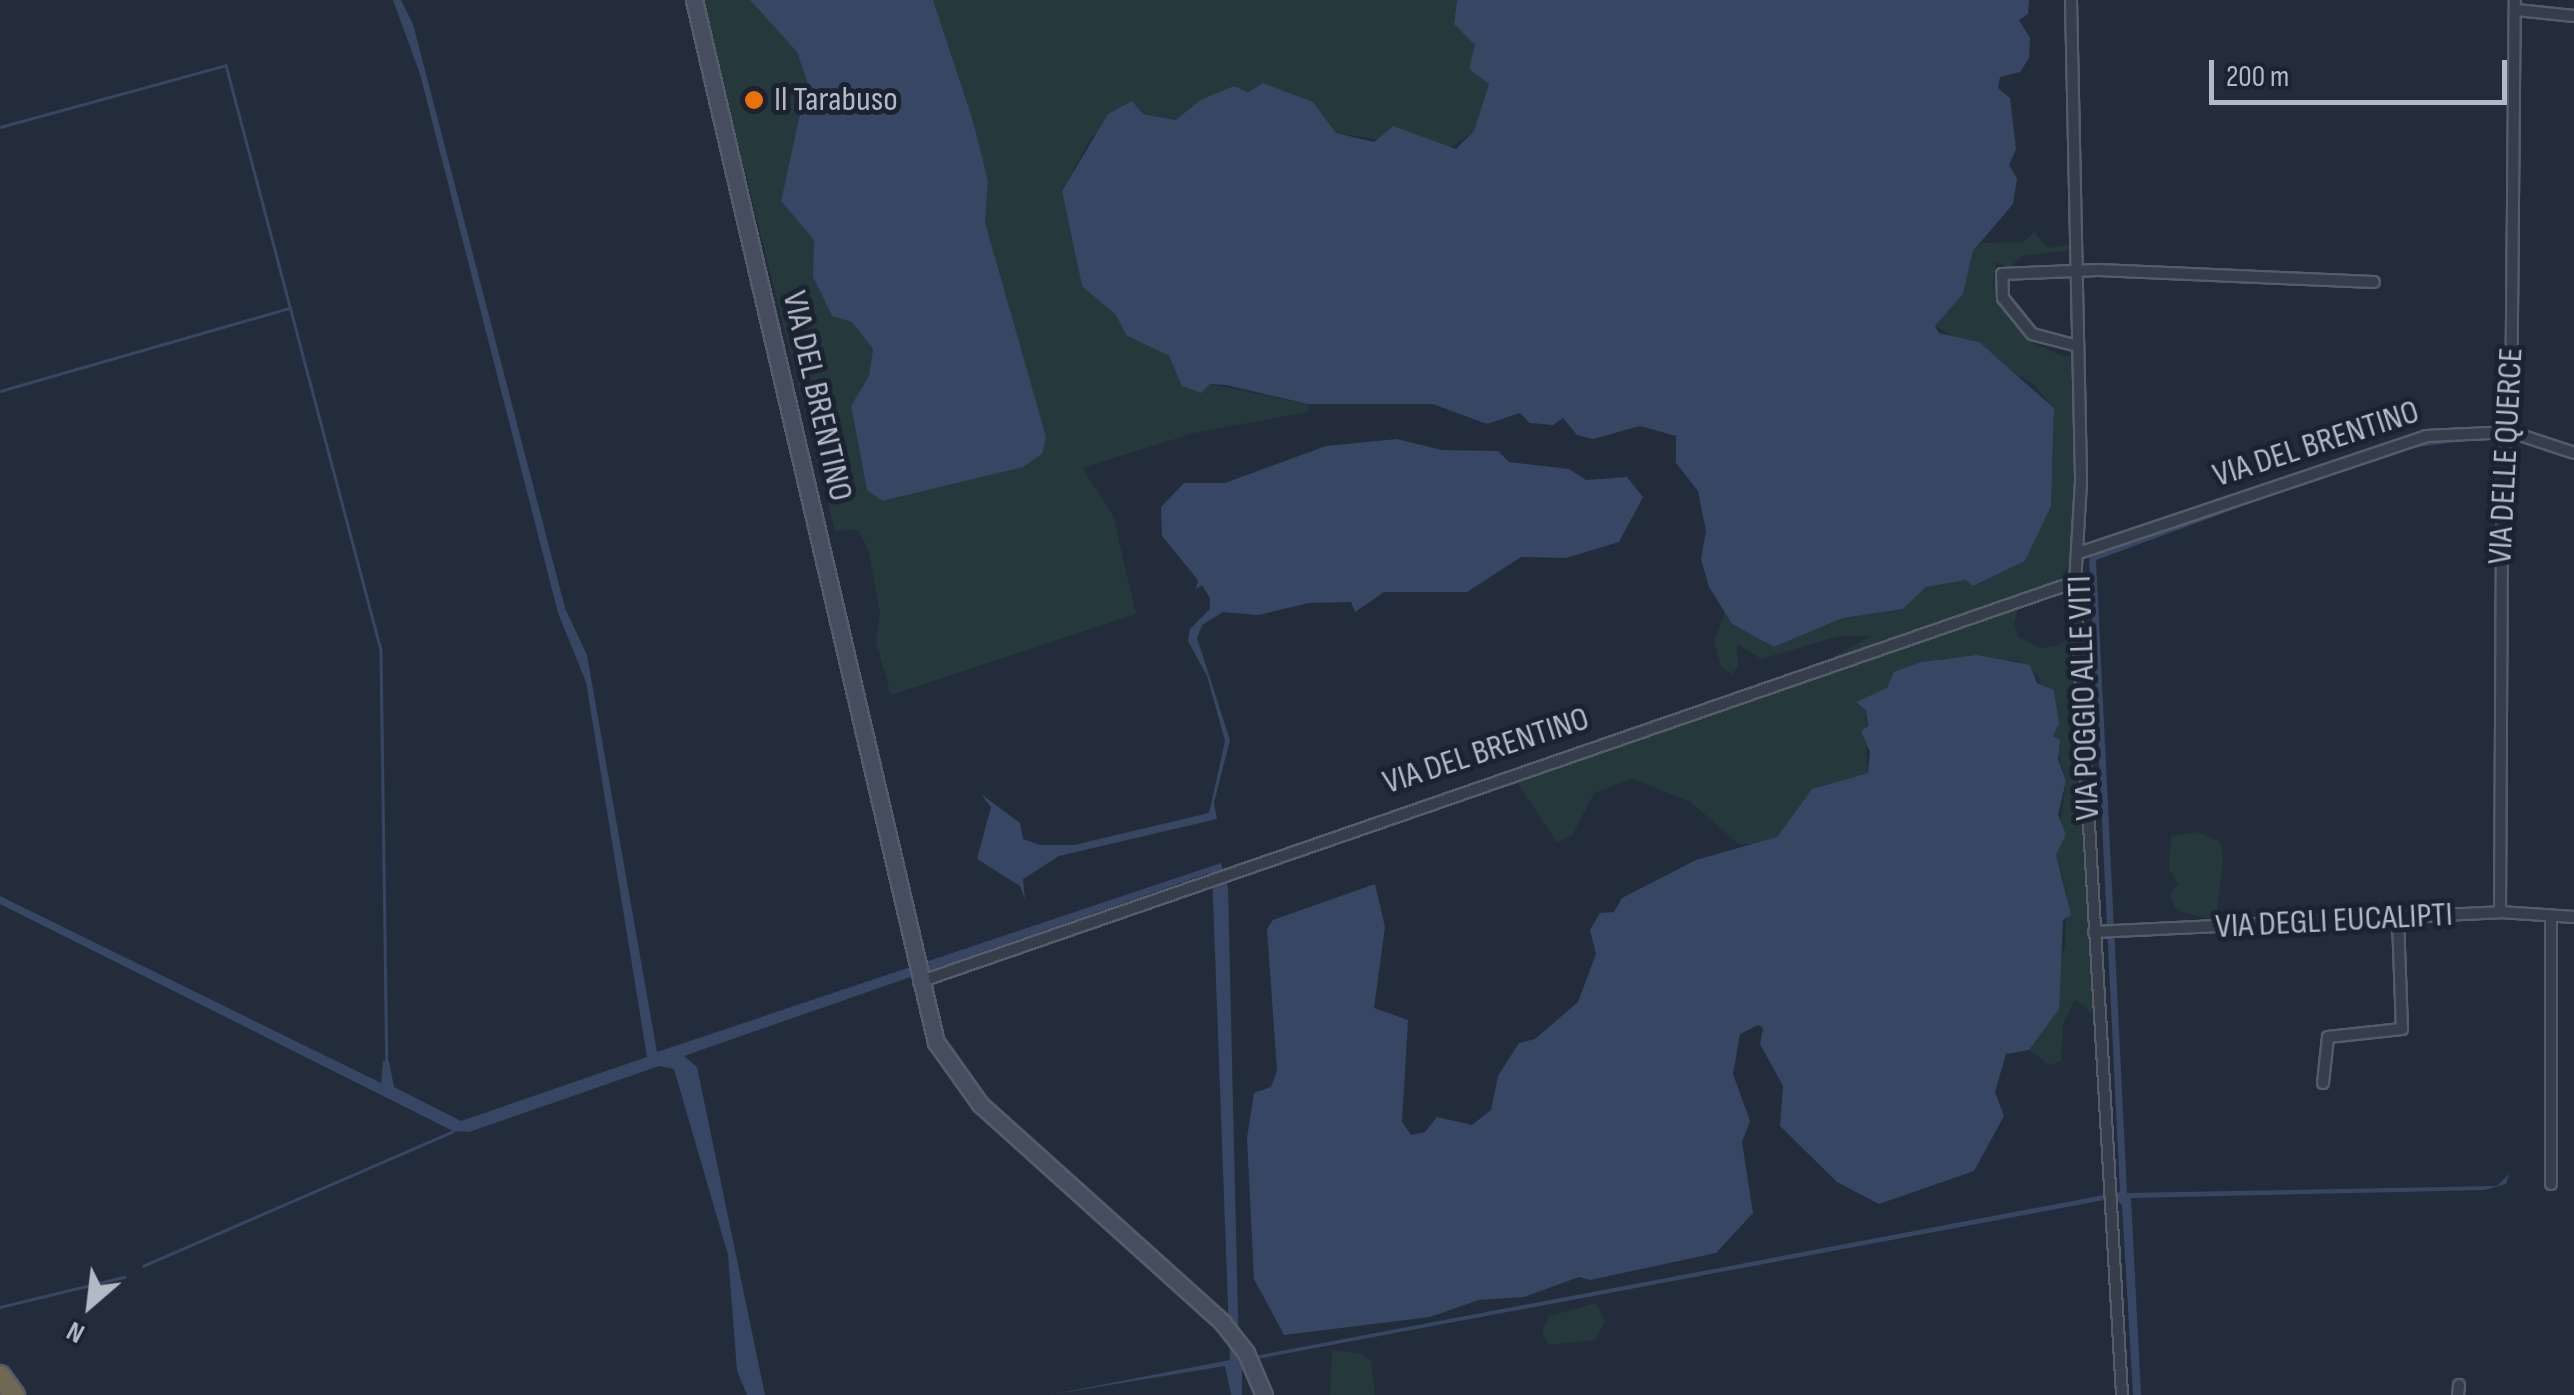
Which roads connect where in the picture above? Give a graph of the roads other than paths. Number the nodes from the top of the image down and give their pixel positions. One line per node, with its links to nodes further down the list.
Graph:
1 (694, 0): 17 (street, VIA DEL BRENTINO)
2 (2071, 0): 5 (street, VIA POGGIO ALLE VITI)
3 (2516, 5): 4 (street); 8 (street, VIA DELLE QUERCE)
4 (2574, 16)
5 (2073, 270): 6 (street); 7 (street, VIA POGGIO ALLE VITI); 7 (street)
6 (2374, 282)
7 (2074, 346): 10 (street, VIA POGGIO ALLE VITI)
8 (2510, 432): 9 (street, VIA DEL BRENTINO); 10 (street, VIA DEL BRENTINO); 12 (street, VIA DELLE QUERCE)
9 (2574, 454)
10 (2079, 553): 11 (street, VIA POGGIO ALLE VITI)
11 (2075, 582): 16 (street, VIA POGGIO ALLE VITI); 17 (street, VIA DEL BRENTINO)
12 (2500, 912): 13 (street, VIA DEGLI EUCALIPTI); 14 (street, VIA DEGLI EUCALIPTI)
13 (2551, 916): 15 (street, VIA DEGLI EUCALIPTI); 19 (street)
14 (2398, 918): 16 (street, VIA DEGLI EUCALIPTI); 18 (street)
15 (2574, 918)
16 (2104, 932): 23 (street, VIA POGGIO ALLE VITI)
17 (916, 974): 22 (street, VIA DEL BRENTINO)
18 (2323, 1083)
19 (2550, 1184)
20 (0, 1376): 21 (highway)
21 (14, 1395)
22 (1264, 1395)
23 (2122, 1395)

